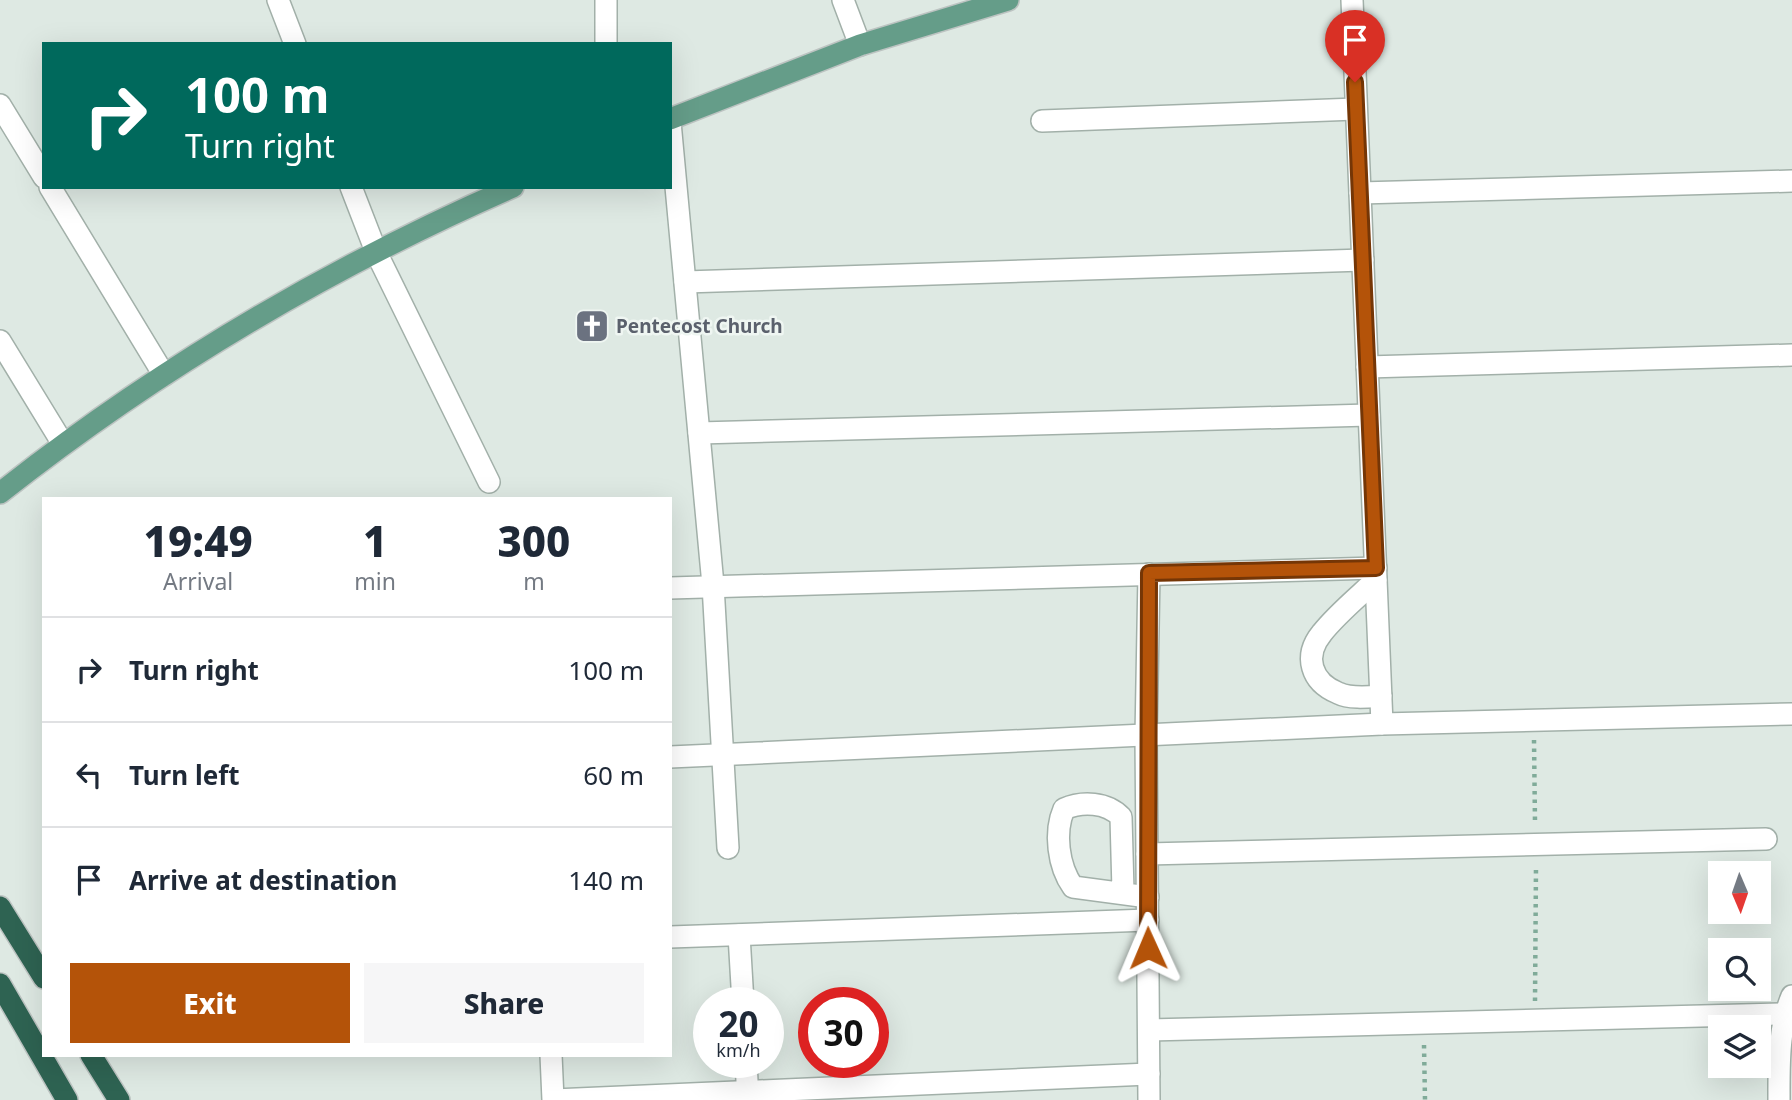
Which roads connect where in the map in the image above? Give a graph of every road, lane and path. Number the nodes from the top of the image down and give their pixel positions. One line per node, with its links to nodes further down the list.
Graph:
1 (278, 0): 6 (street)
2 (606, 0): 7 (street)
3 (843, 0): 8 (street)
4 (1008, 0): 8 (main road)
5 (1352, 0): 10 (street)
6 (294, 42)
7 (606, 42)
8 (860, 45): 11 (main road)
9 (0, 104): 14 (street)
10 (1356, 109): 12 (street); 19 (street)
11 (672, 120)
12 (1042, 121)
13 (672, 142): 22 (street)
14 (42, 174)
15 (1792, 181): 19 (street)
16 (51, 189): 26 (street)
17 (352, 189): 20 (street)
18 (509, 189): 20 (main road)
19 (1360, 193): 21 (street)
20 (377, 254): 26 (main road); 30 (street)
21 (1363, 260): 22 (street); 25 (street)
22 (685, 282): 28 (street)
23 (0, 341): 29 (street)
24 (1792, 355): 25 (street)
25 (1367, 367): 27 (street)
26 (163, 376): 29 (main road)
27 (1369, 415): 28 (street); 33 (street)
28 (699, 433): 34 (street)
29 (63, 444): 31 (main road)
30 (489, 481)
31 (0, 493)
32 (1149, 573): 33 (street); 34 (street); 40 (street)
33 (1376, 574): 36 (street); 36 (street)
34 (713, 585): 35 (street); 41 (street)
35 (672, 588)
36 (1381, 696): 39 (street)
37 (1792, 714): 38 (street)
38 (1534, 722): 39 (street); 44 (path)
39 (1382, 724): 40 (street)
40 (1146, 736): 41 (street); 46 (street)
41 (723, 754): 42 (street); 45 (street)
42 (672, 757)
43 (1766, 839): 44 (street)
44 (1536, 846): 46 (street); 57 (path)
45 (728, 848)
46 (1147, 854): 48 (street)
47 (1123, 891): 47 (street); 48 (street)
48 (1148, 897): 50 (street)
49 (0, 907): 53 (highway)
50 (1148, 920): 51 (street); 59 (street)
51 (738, 935): 52 (street); 55 (street)
52 (672, 937)
53 (42, 975)
54 (0, 984): 65 (highway)
55 (742, 987)
56 (1788, 1005): 57 (street); 70 (street)
57 (1535, 1019): 58 (street)
58 (1424, 1023): 59 (street); 69 (path)
59 (1149, 1030): 62 (street)
60 (92, 1057): 66 (highway)
61 (551, 1057): 67 (street)
62 (1149, 1074): 64 (street); 68 (street)
63 (747, 1078): 64 (street)
64 (748, 1096): 67 (street)
65 (66, 1100)
66 (118, 1100)
67 (554, 1100)
68 (1149, 1100)
69 (1425, 1100)
70 (1779, 1100)

